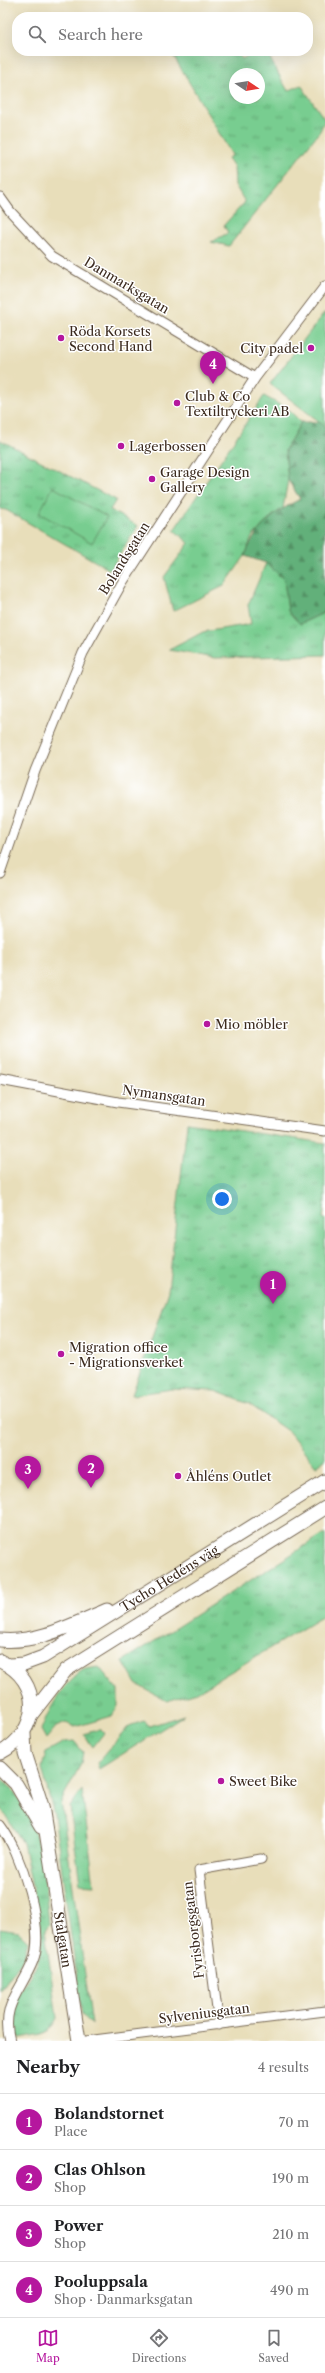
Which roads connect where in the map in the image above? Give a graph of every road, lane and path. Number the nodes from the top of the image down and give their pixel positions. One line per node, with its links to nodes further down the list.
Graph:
1 (0, 197): 3 (street, Danmarksgatan)
2 (325, 286): 3 (street, Bolandsgatan)
3 (256, 378): 4 (street, Bolandsgatan)
4 (0, 873)
5 (0, 1080): 6 (street, Nymansgatan)
6 (325, 1131)
7 (325, 1481): 9 (main road, Tycho Hedéns väg)
8 (325, 1508): 12 (main road, Tycho Hedéns väg)
9 (142, 1596): 10 (main road); 11 (main road, Tycho Hedéns väg)
10 (0, 1640)
11 (5, 1663): 12 (main road)
12 (31, 1715): 13 (main road)
13 (24, 1734): 14 (main road); 17 (main road, Stålgatan)
14 (0, 1753)
15 (0, 1768): 17 (main road, Stålgatan)
16 (0, 1825): 21 (street)
17 (46, 1838): 22 (main road, Stålgatan)
18 (261, 1859): 20 (street, Fyrisborgsgatan)
19 (325, 2011): 20 (street, Sylveniusgatan)
20 (219, 2025): 23 (street, Sylveniusgatan)
21 (10, 2041)
22 (79, 2041)
23 (86, 2041)

